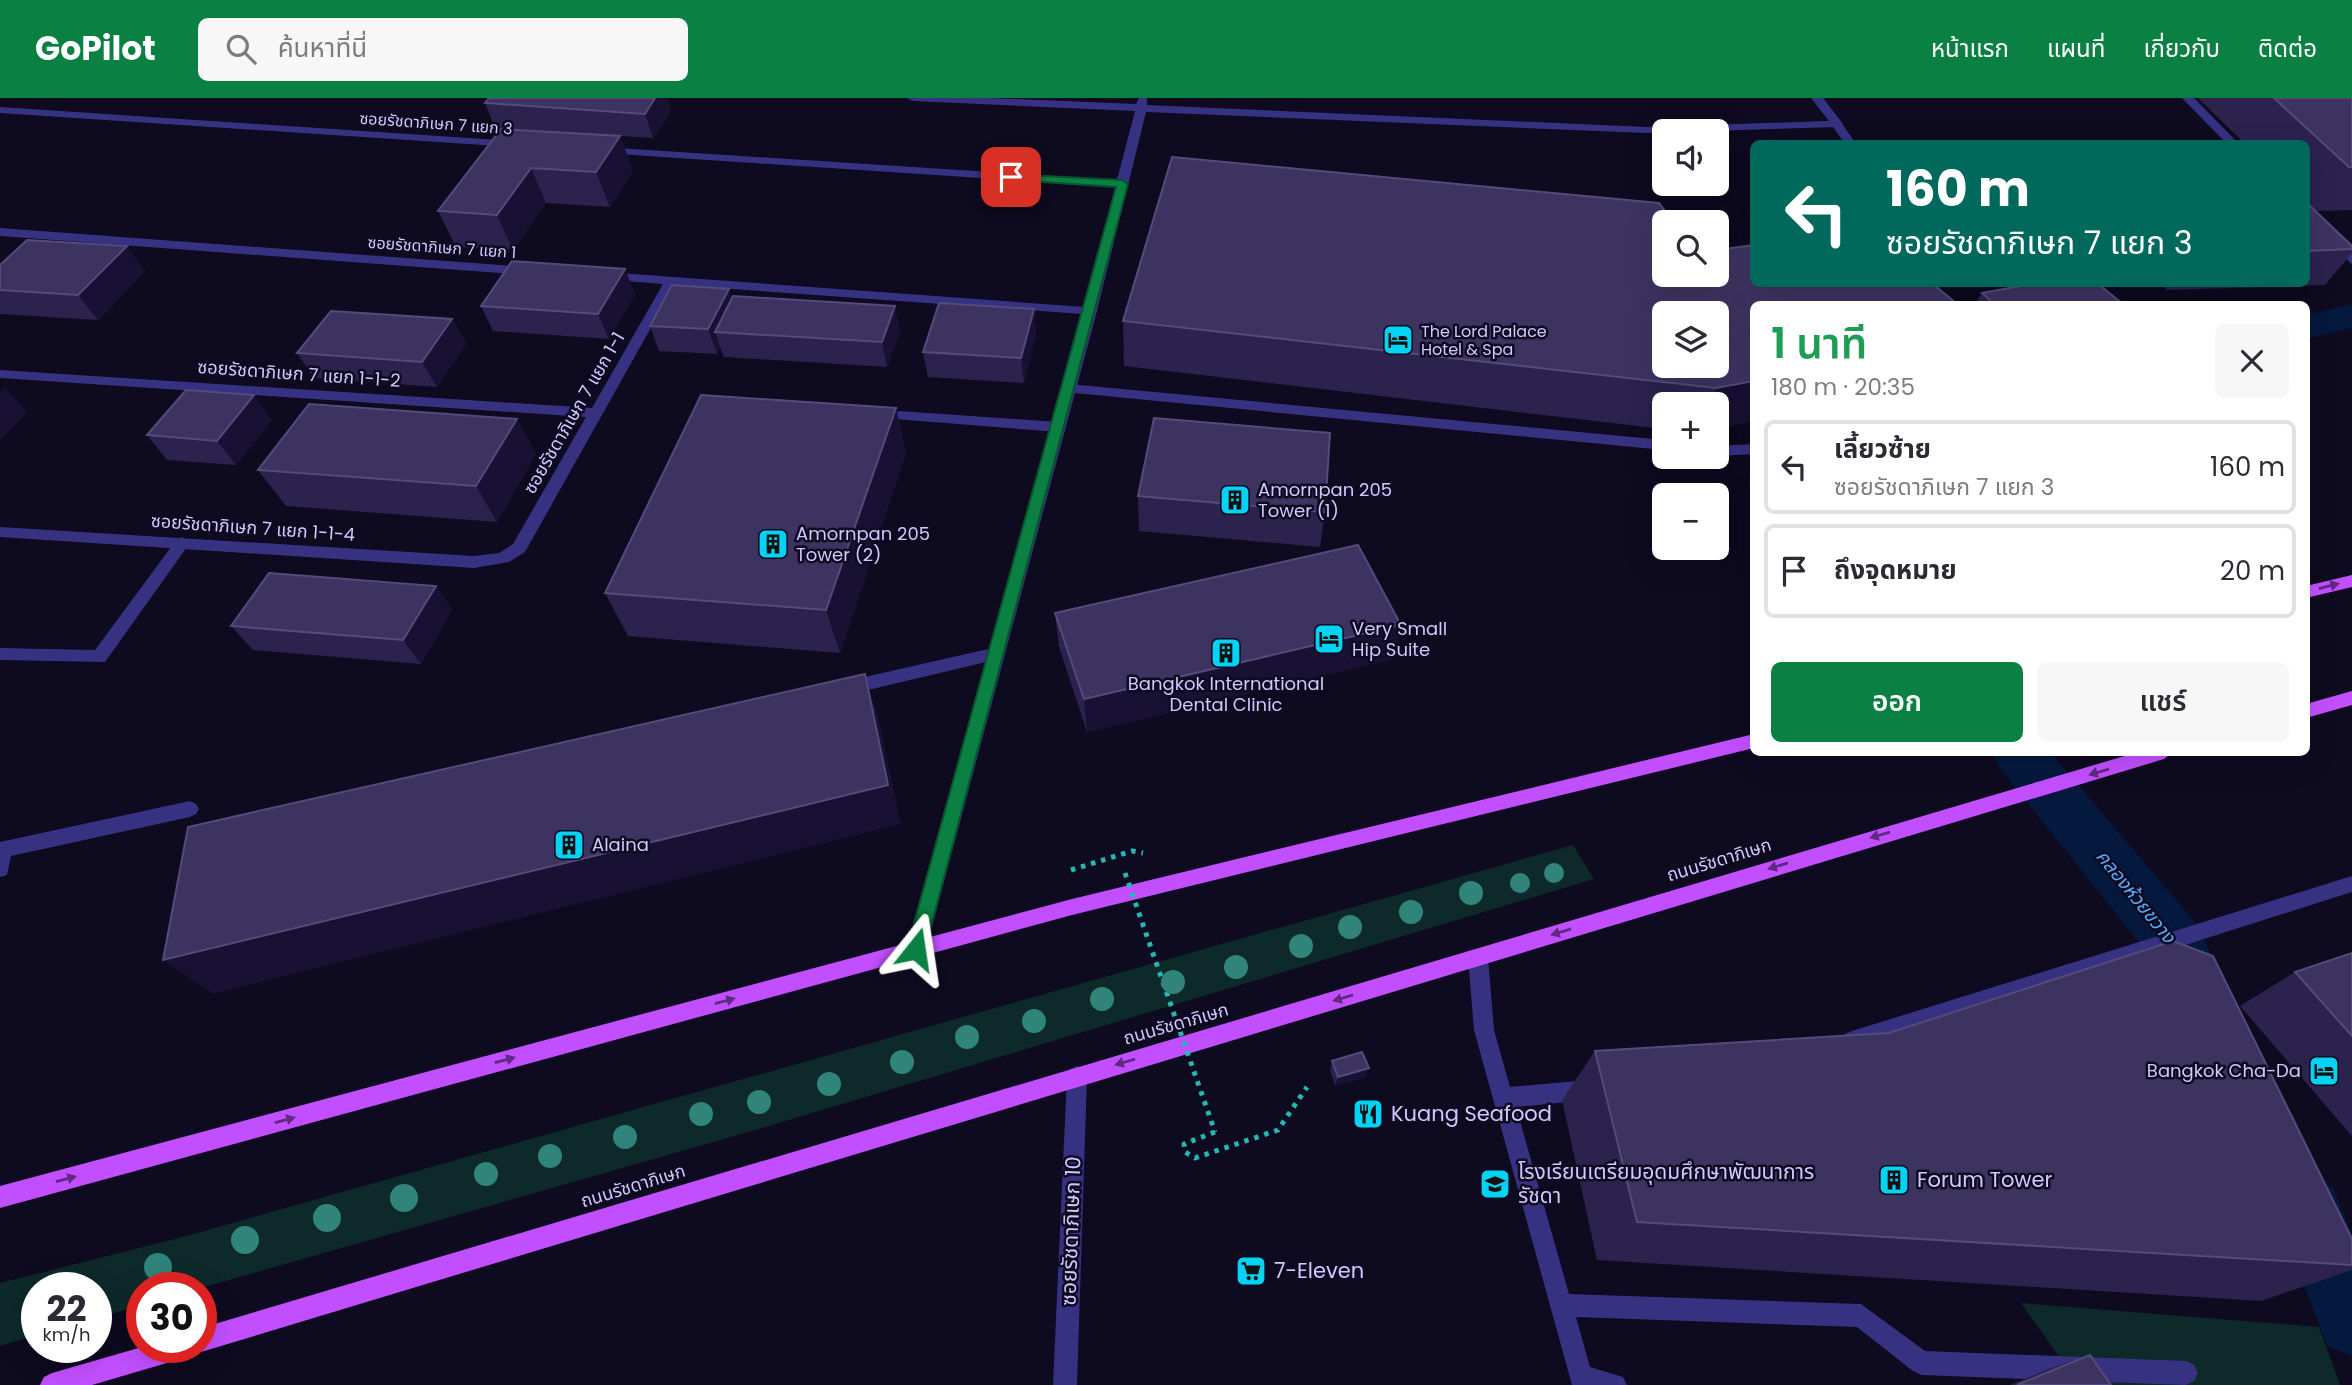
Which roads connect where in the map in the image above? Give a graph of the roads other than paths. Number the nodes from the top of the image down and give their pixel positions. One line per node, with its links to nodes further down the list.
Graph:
1 (913, 98): 4 (street)
2 (1817, 98): 6 (street)
3 (2188, 98): 8 (street)
4 (1142, 103): 6 (street); 11 (street)
5 (0, 110): 9 (street, ซอยรัชดาภิเษก 7 แยก 3)
6 (1837, 124): 7 (street)
7 (1847, 140)
8 (2230, 140)
9 (524, 145)
10 (594, 149): 11 (street)
11 (1122, 184): 18 (street)
12 (2313, 219): 14 (street)
13 (0, 232): 15 (street, ซอยรัชดาภิเษก 7 แยก 1)
14 (2352, 260)
15 (548, 272)
16 (589, 275): 17 (street)
17 (671, 281): 18 (street); 21 (street, ซอยรัชดาภิเษก 7 แยก 1-1)
18 (1090, 311): 20 (street)
19 (0, 374): 21 (street, ซอยรัชดาภิเษก 7 แยก 1-1-2)
20 (1069, 388): 23 (street); 24 (street)
21 (596, 413): 29 (street, ซอยรัชดาภิเษก 7 แยก 1-1)
22 (899, 416): 23 (street)
23 (1058, 427): 32 (street)
24 (1652, 444)
25 (1750, 449): 26 (street)
26 (1729, 451)
27 (0, 532): 28 (street, ซอยรัชดาภิเษก 7 แยก 1-1-4)
28 (182, 542): 29 (street, ซอยรัชดาภิเษก 7 แยก 1-1-4); 33 (street)
29 (503, 558)
30 (2352, 581): 31 (main road, one-way to 30)
31 (2310, 591)
32 (997, 653): 34 (street); 43 (street)
33 (0, 654)
34 (834, 691)
35 (2350, 700): 36 (main road)
36 (2310, 710)
37 (1750, 742): 43 (main road)
38 (2150, 756): 44 (main road, ถนนรัชดาภิเษก, one-way to 44)
39 (190, 809): 40 (street)
40 (2, 850): 41 (street)
41 (0, 869)
42 (2352, 884): 45 (street)
43 (916, 949): 49 (main road, one-way to 43)
44 (1478, 958): 46 (main road, ถนนรัชดาภิเษก, one-way to 46); 48 (street)
45 (1829, 1048)
46 (1077, 1076): 51 (main road, ถนนรัชดาภิเษก); 55 (street, ซอยรัชดาภิเษก 10)
47 (1612, 1088): 48 (street)
48 (1502, 1098): 50 (street)
49 (0, 1197)
50 (1560, 1305): 53 (street); 56 (street)
51 (217, 1335)
52 (126, 1363): 54 (main road)
53 (2186, 1373)
54 (52, 1385)
55 (1065, 1385)
56 (1615, 1385)

